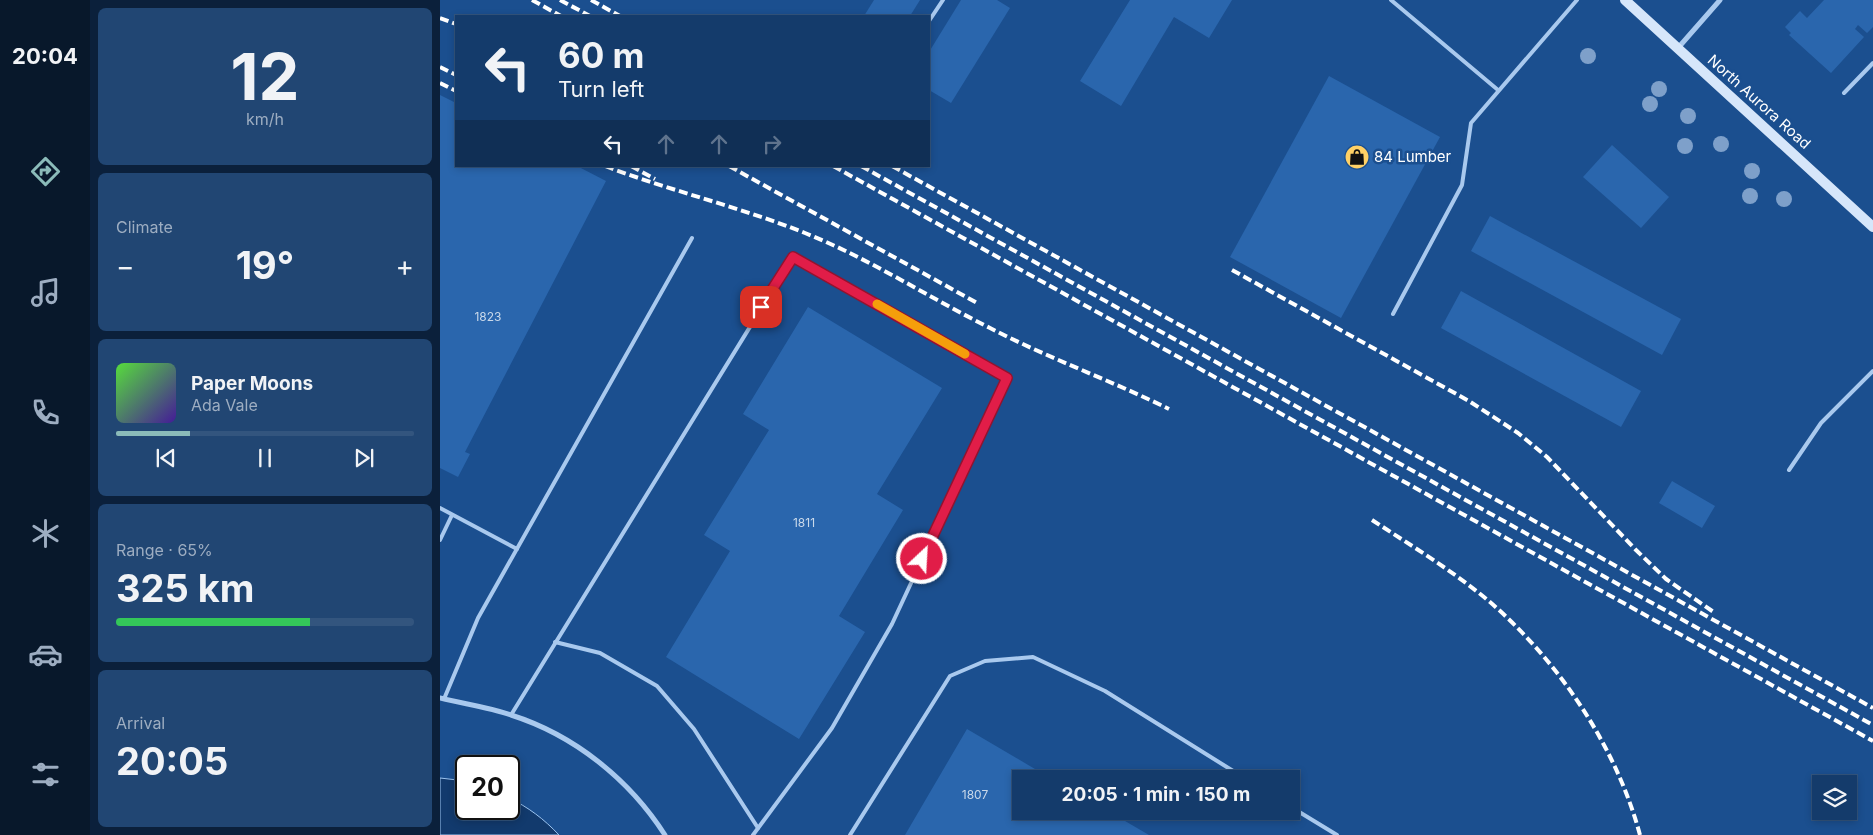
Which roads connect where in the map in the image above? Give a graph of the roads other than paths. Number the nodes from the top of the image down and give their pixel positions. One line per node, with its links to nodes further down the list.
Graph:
1 (942, 0): 6 (lane)
2 (1391, 0): 9 (lane)
3 (1577, 0): 9 (lane)
4 (1625, 0): 7 (main road, North Aurora Road)
5 (1720, 0): 7 (street)
6 (930, 19)
7 (1678, 48): 11 (main road, North Aurora Road)
8 (1873, 63): 10 (lane)
9 (1498, 90): 13 (lane)
10 (1844, 93)
11 (1873, 226)
12 (692, 238): 19 (lane)
13 (1393, 314)
14 (1873, 371): 15 (lane)
15 (1789, 470)
16 (440, 508): 17 (lane)
17 (452, 515): 18 (lane); 19 (lane)
18 (440, 540)
19 (517, 549): 21 (lane)
20 (555, 642): 22 (lane); 25 (lane); 25 (lane)
21 (442, 699): 22 (street)
22 (511, 715): 26 (street)
23 (1232, 770): 28 (lane)
24 (1300, 812): 29 (lane)
25 (758, 828): 27 (lane)
26 (665, 835)
27 (753, 835)
28 (850, 835)
29 (1337, 835)

